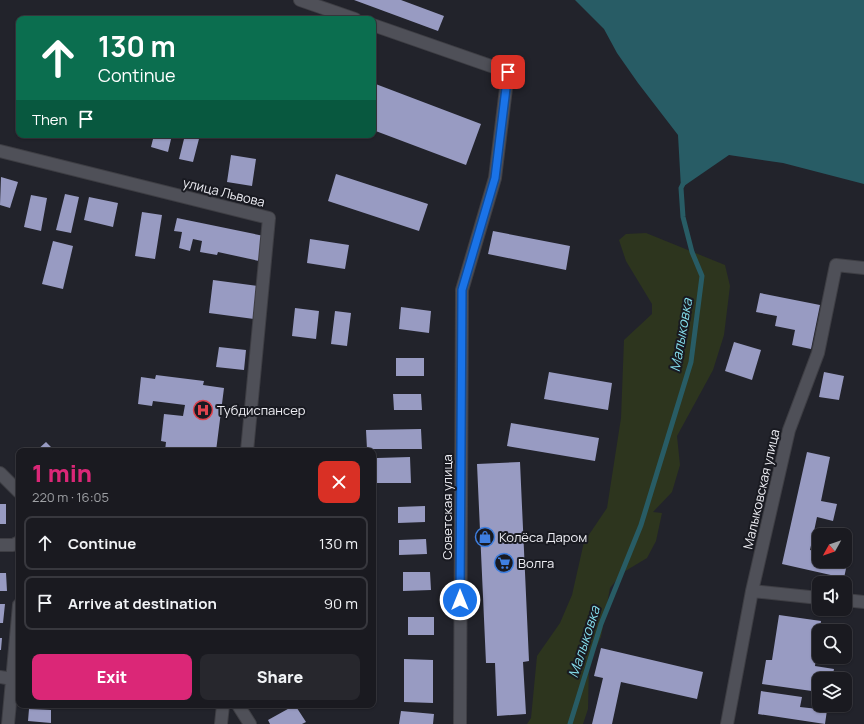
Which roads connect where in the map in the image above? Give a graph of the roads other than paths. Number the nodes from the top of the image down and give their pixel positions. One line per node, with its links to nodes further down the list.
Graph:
1 (300, 0): 2 (street)
2 (346, 16)
3 (376, 26): 22 (street, Советская улица)
4 (0, 151): 6 (street, улица Львова)
5 (864, 268): 11 (street, Малыковская улица)
6 (247, 448)
7 (0, 473): 8 (street)
8 (16, 489)
9 (16, 544): 10 (street)
10 (0, 545)
11 (752, 591): 12 (street); 23 (street, Малыковская улица)
12 (812, 597)
13 (852, 601): 14 (street)
14 (864, 602)
15 (16, 622): 16 (street)
16 (6, 678): 19 (street)
17 (223, 708): 20 (street)
18 (240, 708): 21 (street)
19 (8, 724)
20 (221, 724)
21 (250, 724)
22 (460, 724)
23 (727, 724)

